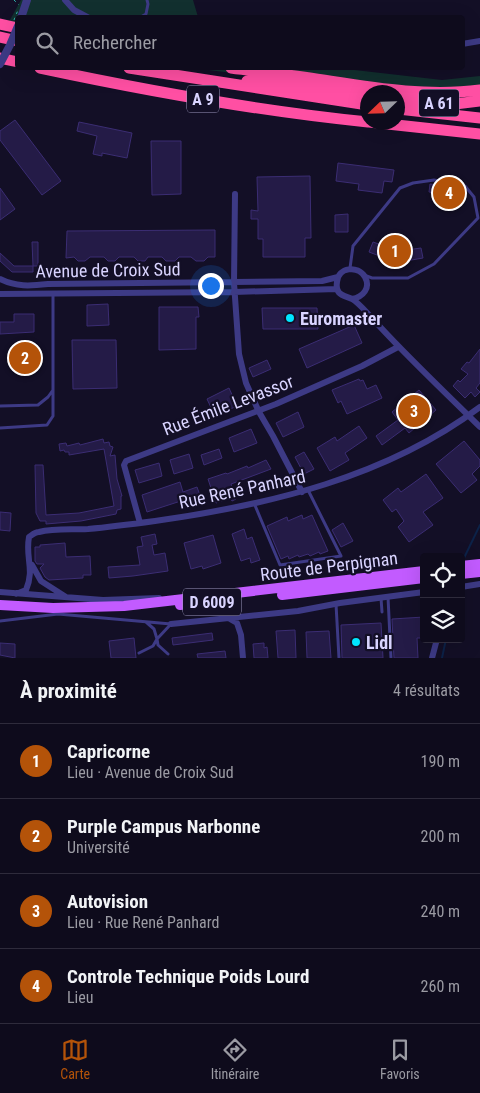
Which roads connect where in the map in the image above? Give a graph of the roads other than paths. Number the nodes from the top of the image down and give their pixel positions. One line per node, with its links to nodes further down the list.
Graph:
1 (26, 0): 4 (street)
2 (65, 0): 5 (street)
3 (148, 0): 6 (lane)
4 (21, 13)
5 (83, 15)
6 (144, 15)
7 (0, 24): 8 (highway)
8 (15, 26)
9 (15, 33): 16 (street, bridge)
10 (0, 37): 11 (highway)
11 (15, 40)
12 (480, 41): 13 (street)
13 (465, 44)
14 (0, 58): 15 (highway)
15 (15, 61)
16 (0, 64)
17 (50, 70): 30 (highway, A 9)
18 (141, 70): 21 (highway, A 9)
19 (246, 70): 20 (highway)
20 (324, 80): 22 (highway); 23 (highway)
21 (205, 81): 24 (highway); 27 (highway, A 9)
22 (480, 84)
23 (480, 90)
24 (360, 96)
25 (405, 100): 26 (highway, A 61)
26 (480, 101)
27 (360, 104)
28 (405, 110): 29 (highway)
29 (480, 118)
30 (360, 121)
31 (405, 126): 32 (highway, A 9)
32 (480, 134)
33 (235, 194): 38 (street)
34 (350, 268): 35 (street); 35 (lane); 36 (street)
35 (364, 274): 43 (street)
36 (338, 277): 38 (street, Avenue de Croix Sud); 39 (street)
37 (0, 279): 38 (street, Avenue de Croix Sud)
38 (234, 283): 40 (street)
39 (337, 289): 40 (street, Avenue de Croix Sud); 44 (street)
40 (234, 292): 42 (street, Avenue de Croix Sud); 50 (street)
41 (0, 294): 42 (street, Avenue de Croix Sud)
42 (52, 294): 47 (lane)
43 (362, 295): 44 (street); 45 (street)
44 (352, 299): 45 (street)
45 (365, 311): 46 (street)
46 (398, 347): 50 (street, Rue Émile Levassor); 51 (street)
47 (53, 389): 48 (lane); 53 (lane)
48 (0, 406)
49 (480, 407): 51 (street, Rue René Panhard)
50 (259, 412): 54 (street); 56 (street, Rue Émile Levassor)
51 (468, 415): 52 (street); 54 (street, Rue René Panhard)
52 (480, 427)
53 (0, 428)
54 (305, 491): 55 (street, Rue René Panhard); 55 (lane)
55 (254, 503): 56 (street, Rue René Panhard)
56 (140, 523): 57 (street, Rue René Panhard)
57 (28, 560): 68 (street, Rue René Panhard); 70 (street)
58 (480, 564): 59 (main road)
59 (465, 566)
60 (420, 571): 69 (main road, Route de Perpignan / D 6009)
61 (480, 572): 62 (main road)
62 (465, 574)
63 (420, 578): 76 (main road, Route de Perpignan / D 6009)
64 (480, 584): 65 (street)
65 (465, 586)
66 (0, 592): 68 (street)
67 (420, 592): 71 (street)
68 (16, 594): 70 (street)
69 (198, 596): 70 (street); 73 (main road, Route de Perpignan / D 6009)
70 (67, 597)
71 (384, 597): 72 (street); 75 (lane); 87 (lane)
72 (336, 604): 77 (street); 86 (lane)
73 (0, 605)
74 (0, 610): 76 (main road, Route de Perpignan / D 6009)
75 (382, 612)
76 (58, 614): 78 (lane); 79 (lane)
77 (229, 619): 80 (street); 85 (street)
78 (0, 621)
79 (146, 621): 80 (lane); 81 (lane)
80 (171, 624): 81 (lane)
81 (157, 639): 83 (lane); 84 (lane)
82 (436, 643): 88 (street)
83 (139, 653)
84 (168, 654)
85 (243, 658)
86 (339, 658)
87 (390, 658)
88 (432, 658)

